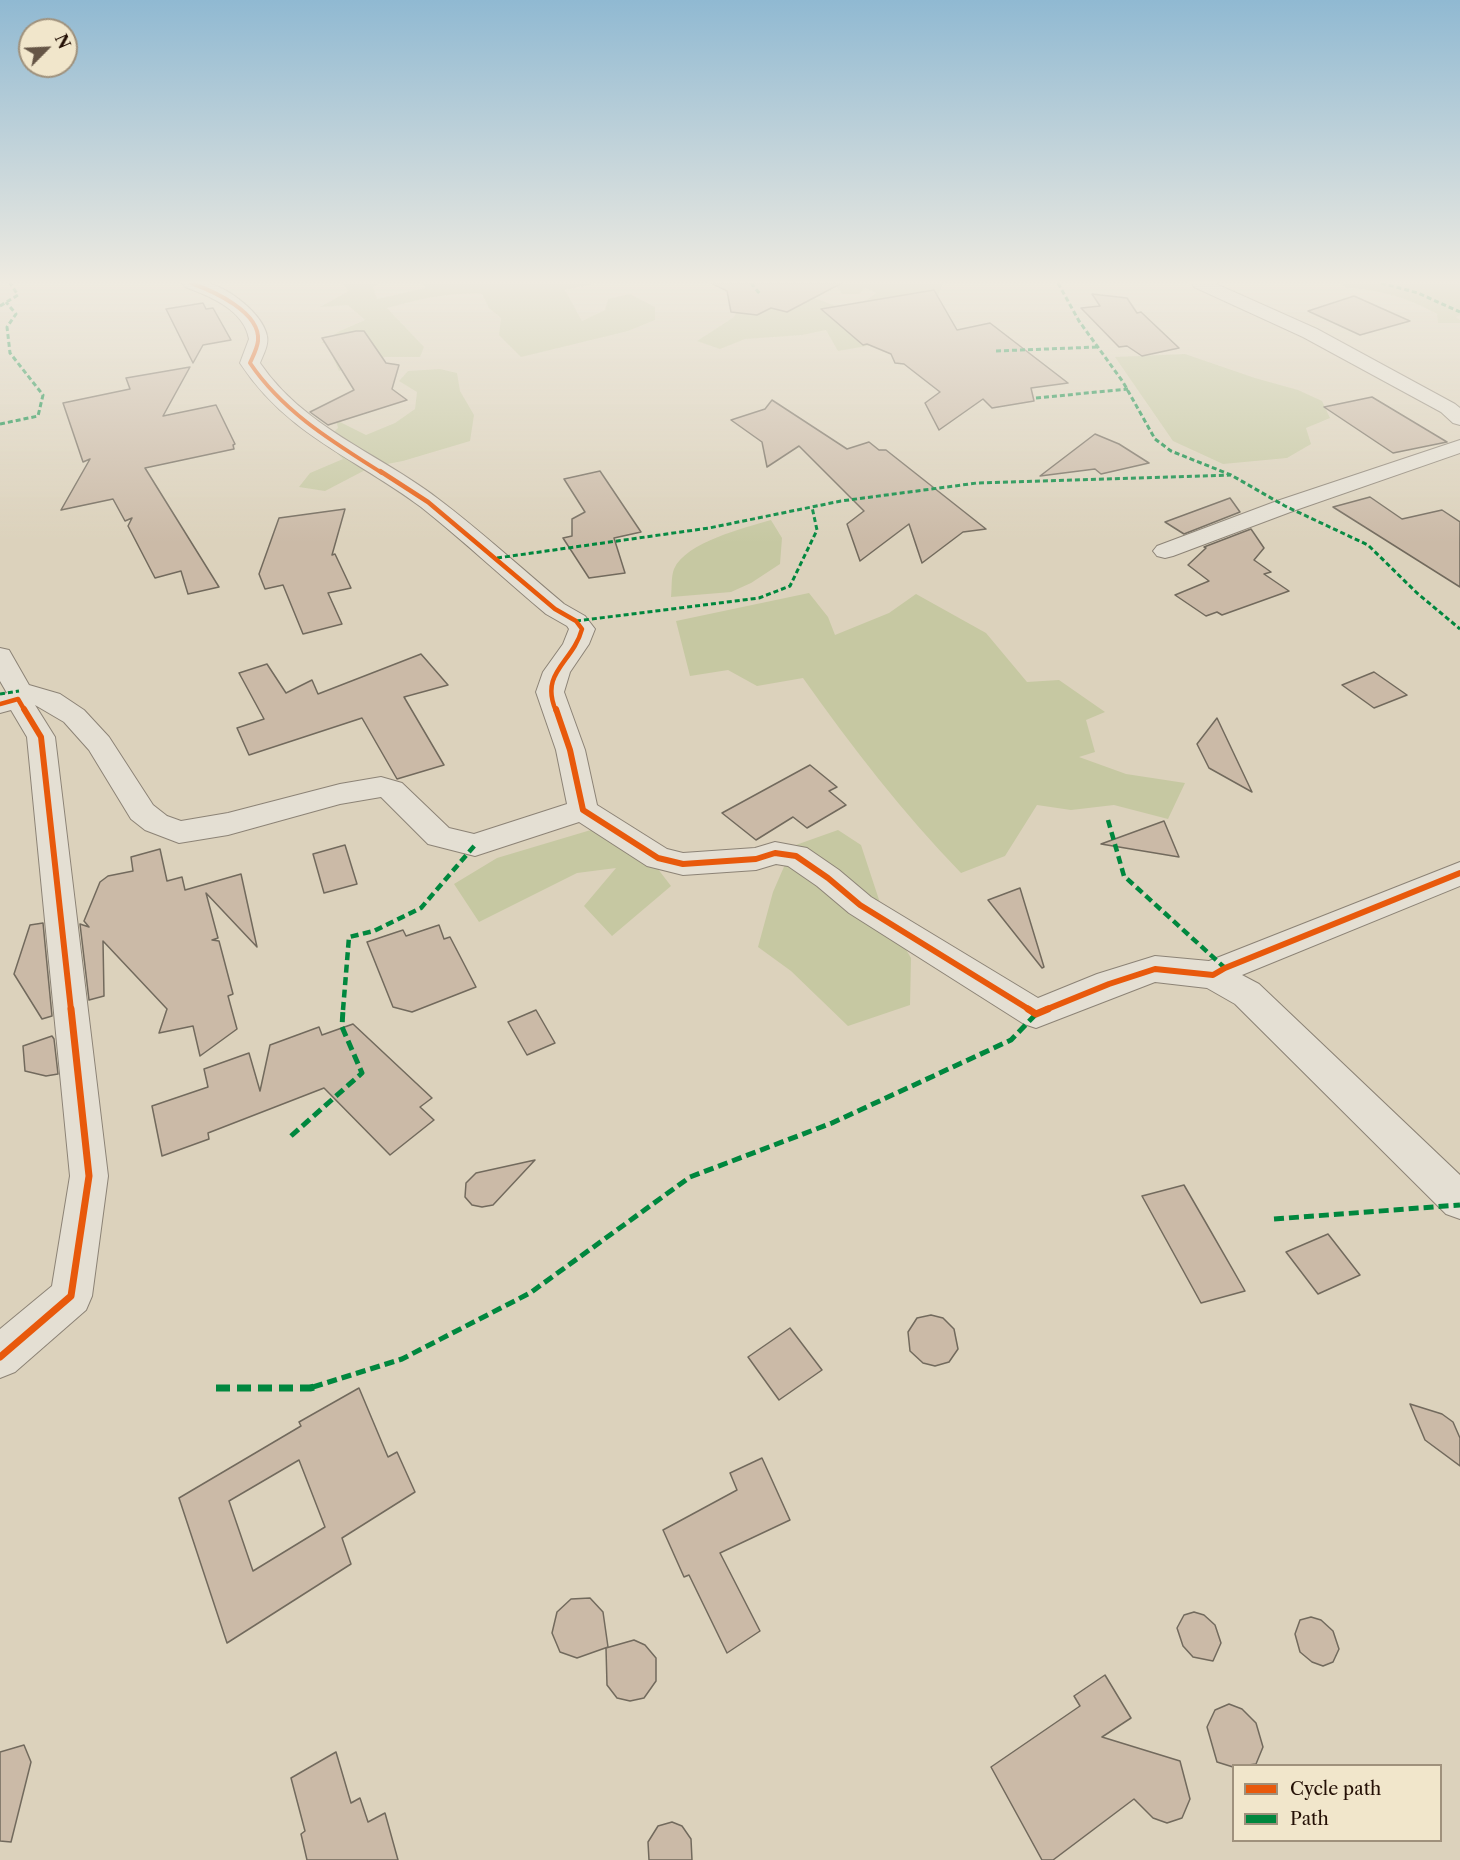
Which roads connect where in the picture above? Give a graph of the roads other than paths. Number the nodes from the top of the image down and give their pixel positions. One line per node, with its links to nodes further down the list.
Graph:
1 (255, 370): 8 (street)
2 (1378, 370): 3 (street)
3 (1460, 419)
4 (1460, 446): 5 (street)
5 (1165, 551)
6 (0, 656): 8 (street)
7 (0, 704): 12 (street)
8 (583, 810): 10 (street)
9 (1460, 873): 10 (street)
10 (1213, 975): 11 (street)
11 (1460, 1201)
12 (0, 1357)

